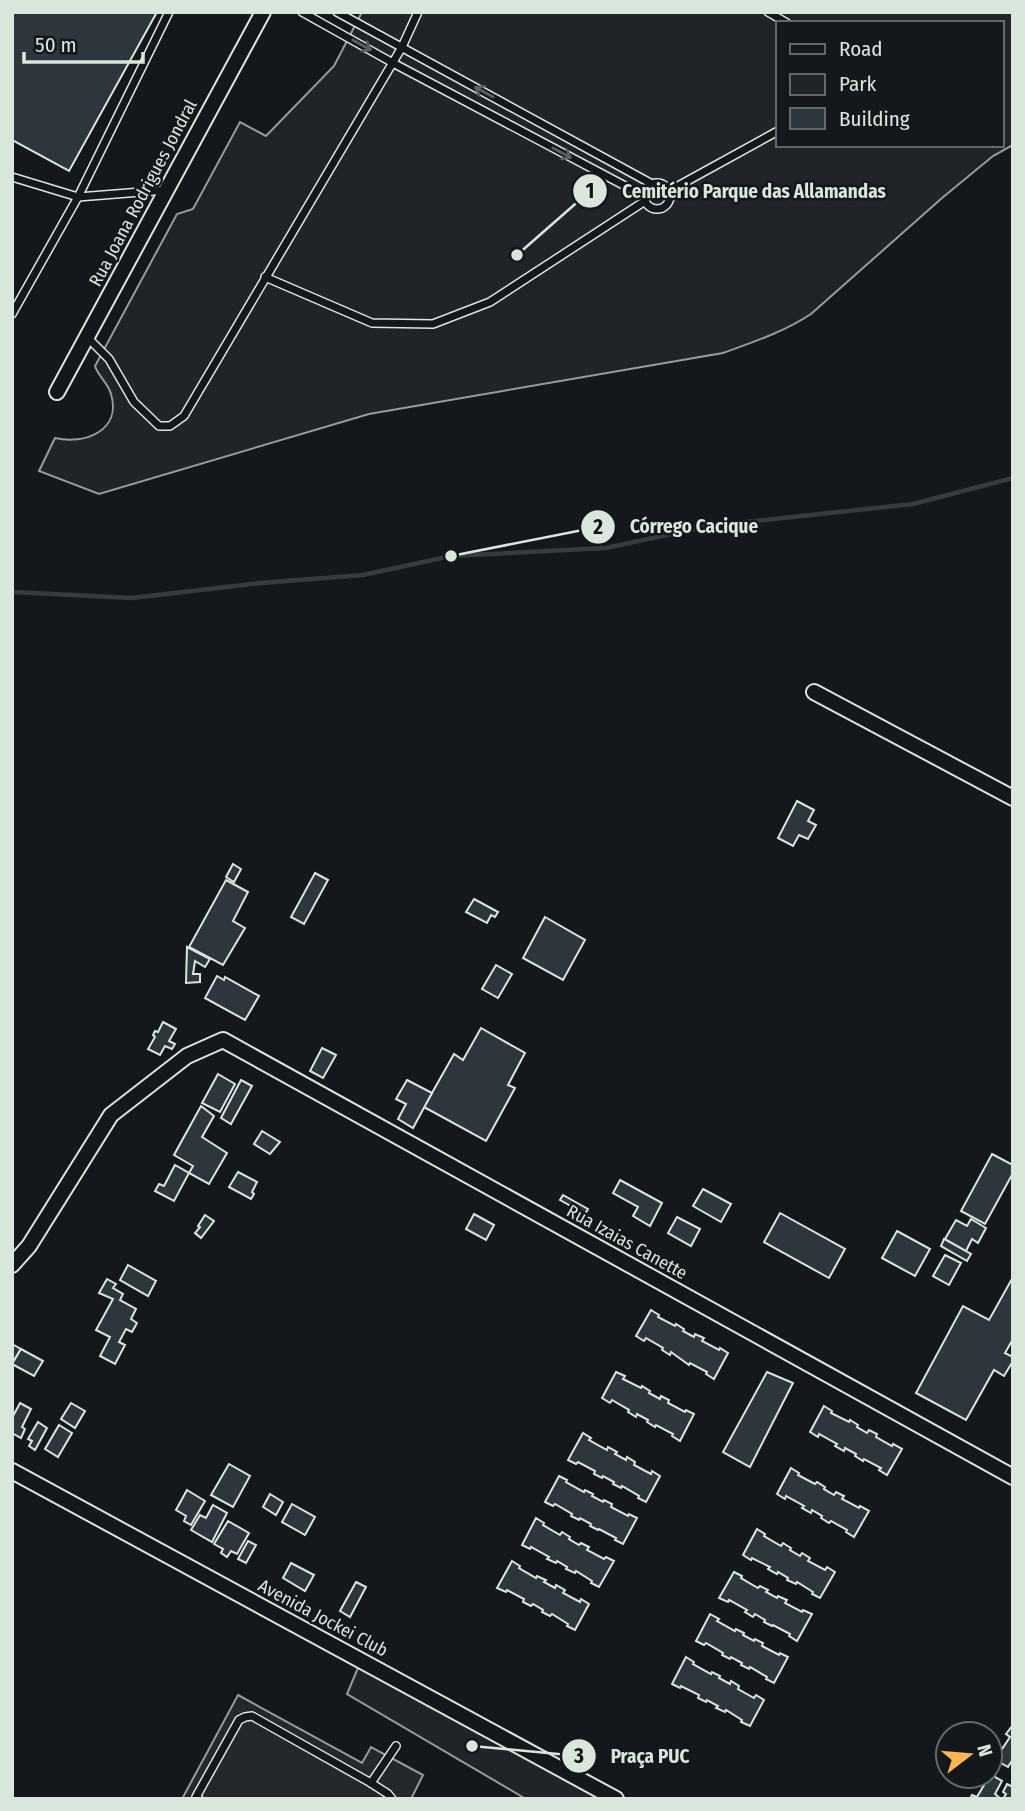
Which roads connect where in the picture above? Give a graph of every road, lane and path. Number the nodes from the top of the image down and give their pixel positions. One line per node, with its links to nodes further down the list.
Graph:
1 (169, 12): 15 (lane)
2 (263, 12): 13 (street, Rua Joana Rodrigues Jondral)
3 (302, 12): 9 (lane, one-way to 9)
4 (337, 12): 8 (lane)
5 (418, 12): 8 (lane)
6 (768, 12): 7 (lane)
7 (784, 21)
8 (402, 47): 9 (lane); 12 (lane, one-way to 8)
9 (393, 63): 16 (lane, one-way to 16); 17 (lane)
10 (776, 132): 14 (lane)
11 (12, 177): 15 (lane)
12 (652, 184): 14 (lane); 16 (lane)
13 (167, 190): 15 (lane); 19 (street, Rua Joana Rodrigues Jondral)
14 (669, 191): 16 (lane)
15 (79, 197): 18 (lane)
16 (644, 199): 17 (lane)
17 (265, 278): 19 (lane)
18 (12, 314)
19 (87, 337): 20 (street, Rua Joana Rodrigues Jondral)
20 (57, 392)
21 (814, 692): 22 (street)
22 (1013, 799)
23 (12, 1265): 25 (street, Rua Izaias Canette)
24 (12, 1471): 30 (street, Avenida Jockei Club)
25 (1013, 1477)
26 (396, 1746): 27 (lane)
27 (371, 1783): 28 (lane); 29 (lane)
28 (196, 1798)
29 (392, 1799)
30 (616, 1799)

